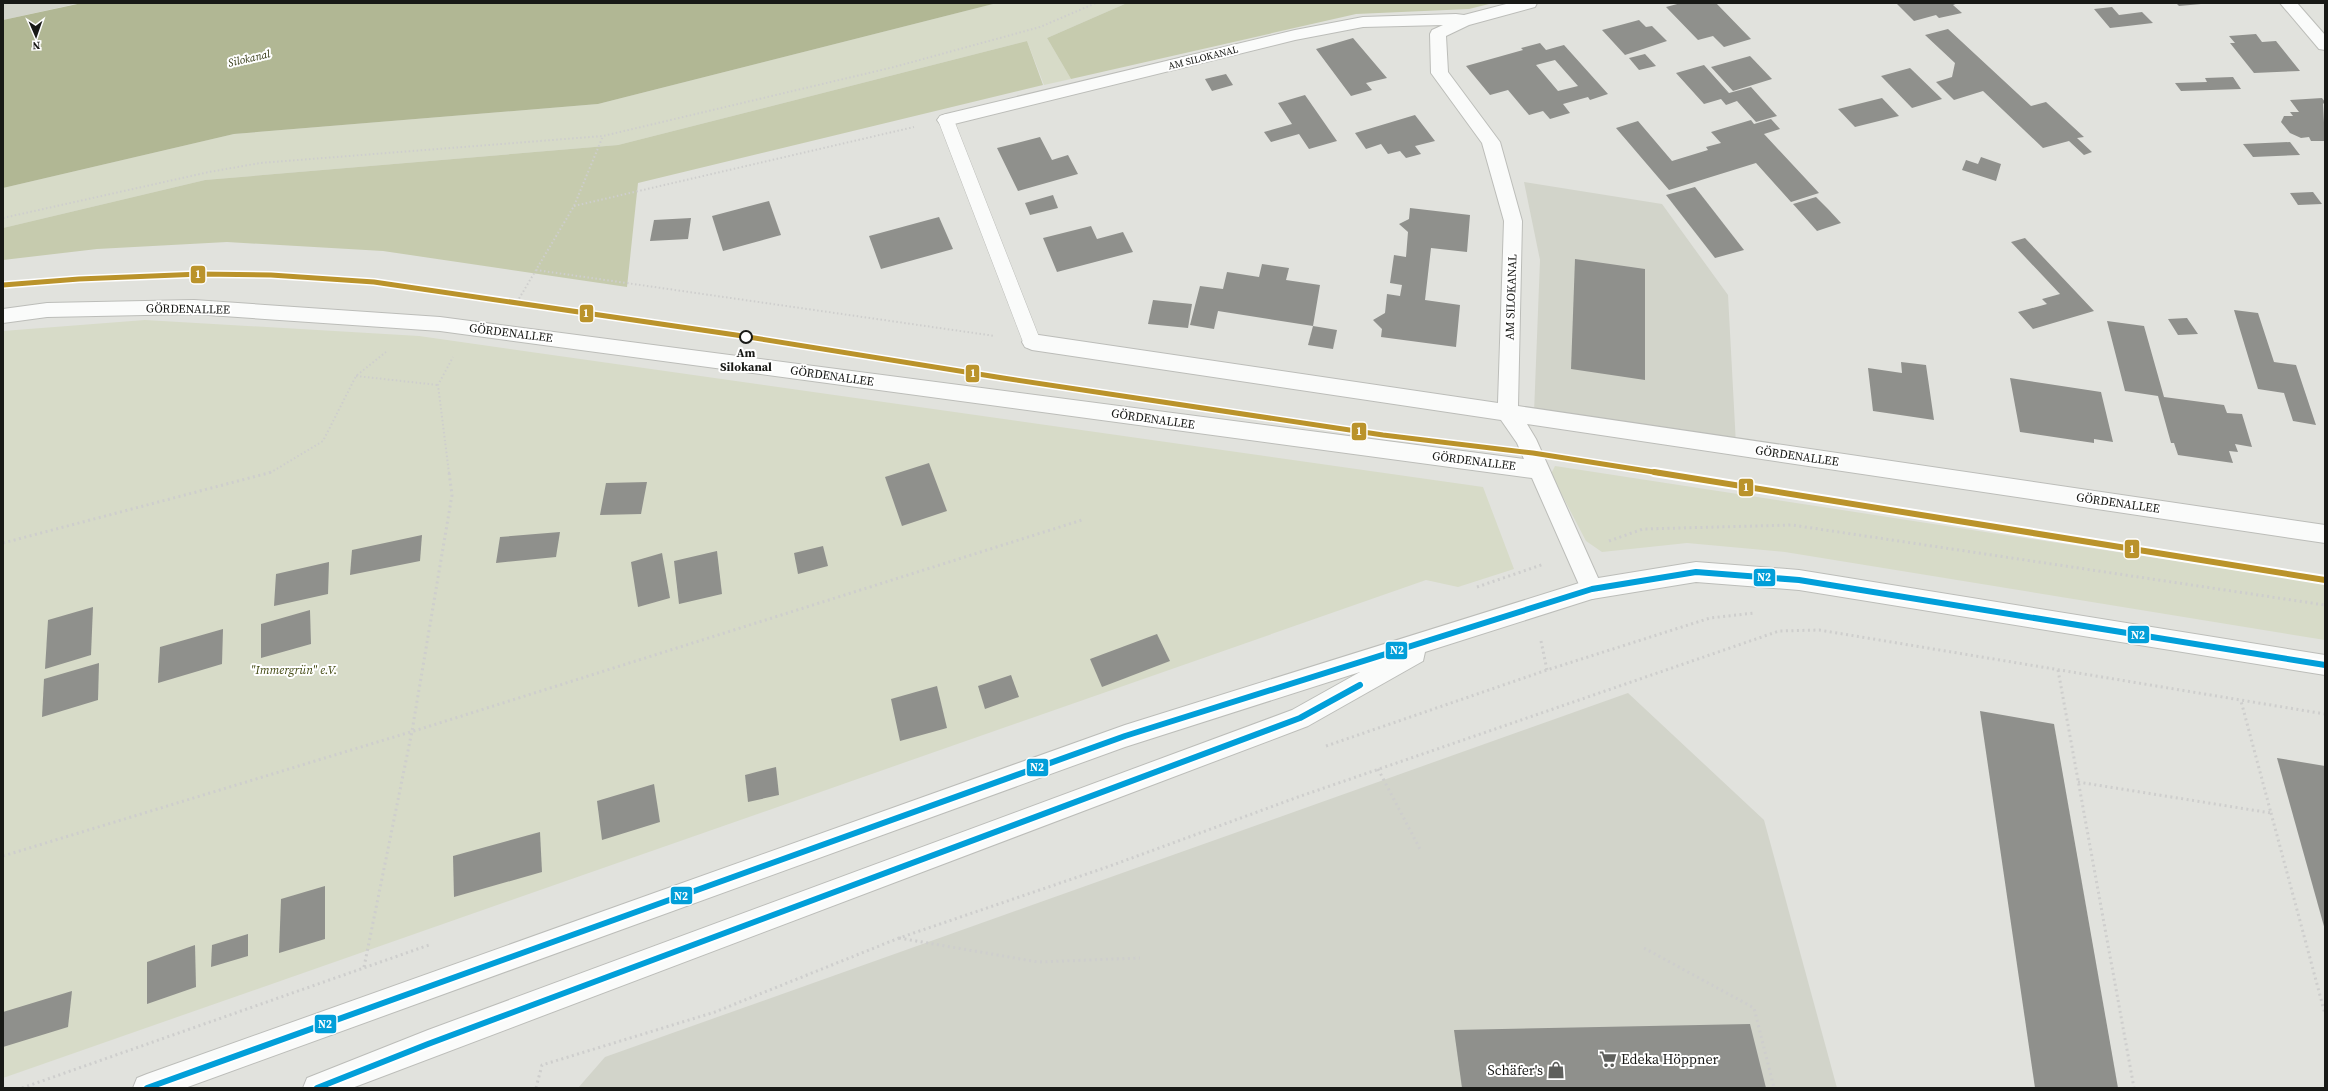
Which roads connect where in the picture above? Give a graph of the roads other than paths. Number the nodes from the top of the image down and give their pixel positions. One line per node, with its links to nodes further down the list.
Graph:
1 (1529, 3): 3 (street, AM SILOKANAL)
2 (2288, 3): 4 (street)
3 (1463, 21): 5 (street, AM SILOKANAL); 8 (street, AM SILOKANAL)
4 (2325, 45)
5 (946, 120): 7 (lane)
6 (3, 316): 9 (street, GÖRDENALLEE)
7 (1032, 342): 8 (street, GÖRDENALLEE)
8 (1508, 412): 9 (street); 10 (street, GÖRDENALLEE)
9 (1540, 470): 11 (street)
10 (2325, 534)
11 (1592, 589): 12 (street); 13 (street)
12 (1456, 631): 14 (street); 15 (street)
13 (2325, 665)
14 (148, 1088)
15 (317, 1088)

